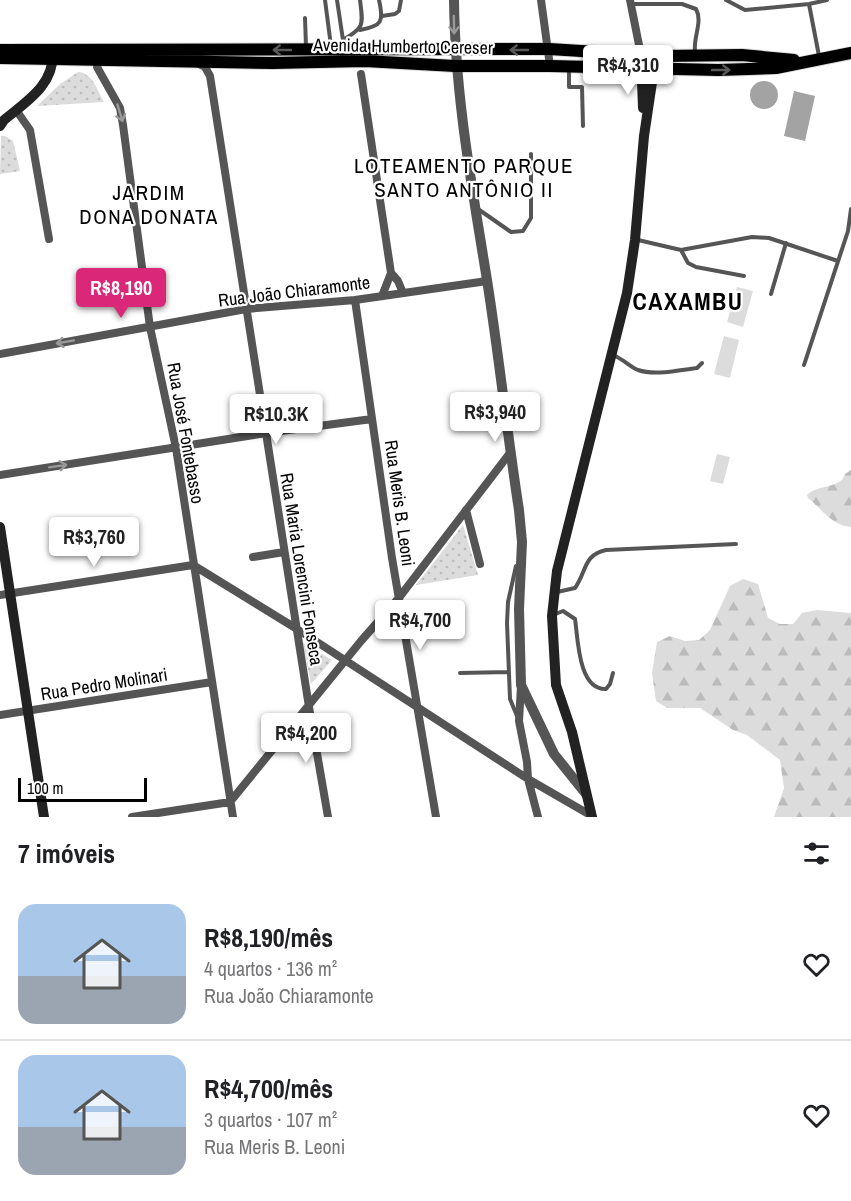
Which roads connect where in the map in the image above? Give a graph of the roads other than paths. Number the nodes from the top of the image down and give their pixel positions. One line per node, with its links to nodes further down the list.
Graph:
1 (325, 0): 15 (lane)
2 (337, 0): 15 (lane)
3 (360, 0): 14 (lane)
4 (379, 0): 12 (lane)
5 (401, 0): 12 (lane)
6 (453, 0): 20 (street, one-way to 20)
7 (541, 0): 16 (street)
8 (726, 0): 11 (lane)
9 (827, 0): 11 (lane)
10 (630, 2): 23 (street); 24 (lane)
11 (809, 4): 26 (lane)
12 (382, 16): 14 (lane)
13 (305, 18): 19 (lane)
14 (359, 30): 15 (lane)
15 (339, 46): 19 (main road, Avenida Humberto Cereser); 20 (main road, Avenida Humberto Cereser)
16 (549, 49): 20 (main road, Avenida Humberto Cereser, one-way to 20); 23 (main road, Avenida Humberto Cereser); 32 (street)
17 (0, 50): 22 (main road, Avenida Humberto Cereser)
18 (110, 50): 19 (main road, Avenida Humberto Cereser, one-way to 18); 22 (main road, Avenida Humberto Cereser); 27 (street)
19 (306, 50)
20 (454, 50): 31 (street)
21 (851, 53): 26 (main road, Avenida Humberto Cereser)
22 (53, 55): 25 (main road, Avenida Humberto Cereser); 27 (main road, Avenida Humberto Cereser); 38 (main road)
23 (641, 55): 24 (main road, Avenida Humberto Cereser); 34 (main road)
24 (696, 56): 30 (main road, Avenida Humberto Cereser)
25 (0, 58)
26 (820, 59): 30 (main road, Avenida Humberto Cereser)
27 (98, 60): 28 (main road, Avenida Humberto Cereser); 58 (street, Rua José Fontebasso, one-way to 58)
28 (194, 62): 29 (main road, Avenida Humberto Cereser); 37 (street)
29 (219, 62): 31 (main road, Avenida Humberto Cereser); 37 (street)
30 (805, 62): 35 (main road, Avenida Humberto Cereser, one-way to 30)
31 (455, 66): 32 (main road, Avenida Humberto Cereser); 43 (street)
32 (550, 66): 33 (main road, Avenida Humberto Cereser)
33 (569, 67): 34 (main road, Avenida Humberto Cereser); 40 (lane)
34 (641, 69): 35 (main road, Avenida Humberto Cereser); 41 (main road)
35 (654, 69): 41 (main road)
36 (361, 74): 50 (street)
37 (210, 76): 57 (street, Rua Maria Lorencini Fonseca)
38 (16, 110): 39 (main road); 45 (street)
39 (0, 126)
40 (583, 126)
41 (644, 136): 46 (main road)
42 (531, 154): 43 (lane)
43 (474, 207): 52 (street)
44 (851, 209): 49 (lane)
45 (49, 239)
46 (635, 240): 48 (lane); 60 (main road)
47 (786, 243): 48 (lane); 49 (lane); 54 (lane)
48 (681, 250): 51 (lane)
49 (838, 261): 62 (lane)
50 (391, 273): 53 (street); 55 (street)
51 (744, 276)
52 (487, 281): 53 (street, Rua João Chiaramonte); 66 (street)
53 (403, 293): 55 (street, Rua João Chiaramonte)
54 (771, 294)
55 (382, 296): 56 (street, Rua João Chiaramonte)
56 (355, 300): 57 (street, Rua João Chiaramonte); 63 (street, Rua Meris B. Leoni)
57 (246, 309): 58 (street, Rua João Chiaramonte); 64 (street, Rua Maria Lorencini Fonseca)
58 (150, 327): 59 (street, Rua João Chiaramonte, one-way to 59); 65 (street, Rua José Fontebasso)
59 (0, 354)
60 (611, 355): 61 (lane); 76 (main road)
61 (702, 363)
62 (804, 365)
63 (372, 419): 64 (street); 78 (street, Rua Meris B. Leoni)
64 (266, 433): 65 (street); 72 (street, Rua Maria Lorencini Fonseca)
65 (176, 448): 67 (street, one-way to 65); 75 (street, Rua José Fontebasso)
66 (510, 453): 68 (street); 70 (street)
67 (0, 475)
68 (466, 510): 74 (street); 78 (street)
69 (0, 527): 77 (main road)
70 (522, 542): 82 (lane); 86 (street)
71 (736, 544): 76 (lane)
72 (285, 552): 73 (street); 80 (street, Rua Maria Lorencini Fonseca)
73 (253, 557)
74 (480, 564)
75 (193, 565): 77 (street); 80 (street); 85 (street, Rua José Fontebasso)
76 (554, 592): 79 (main road)
77 (5, 594): 89 (main road)
78 (398, 599): 81 (street); 88 (street, Rua Meris B. Leoni)
79 (552, 616): 84 (lane); 93 (main road)
80 (297, 629): 81 (street); 87 (street, Rua Maria Lorencini Fonseca)
81 (344, 661): 87 (street); 88 (street)
82 (509, 672): 83 (lane); 91 (lane)
83 (460, 673)
84 (613, 673)
85 (212, 682): 89 (street, Rua Pedro Molinari); 94 (street, Rua José Fontebasso)
86 (521, 685): 91 (street); 93 (street)
87 (309, 707): 94 (street); 99 (street, Rua Maria Lorencini Fonseca)
88 (417, 708): 92 (street); 100 (street, Rua Meris B. Leoni)
89 (29, 710): 90 (street, Rua Pedro Molinari); 96 (main road)
90 (0, 715)
91 (519, 721): 92 (street)
92 (528, 779): 95 (street); 101 (street)
93 (586, 794): 95 (main road)
94 (230, 802): 97 (street); 98 (street, Rua José Fontebasso)
95 (592, 816)
96 (44, 817)
97 (136, 817)
98 (233, 817)
99 (328, 817)
100 (436, 817)
101 (538, 817)

